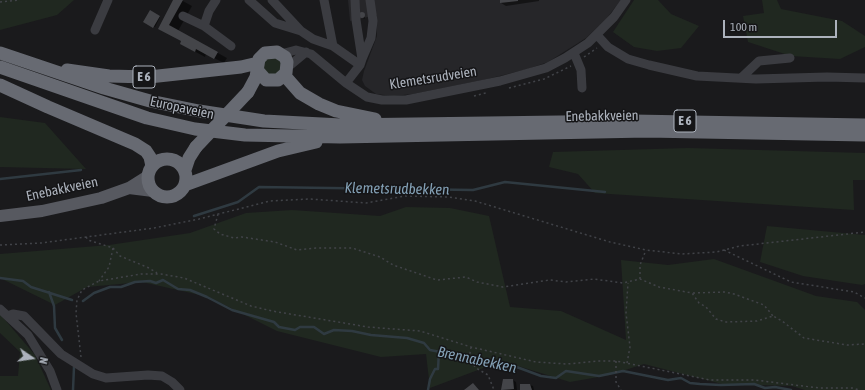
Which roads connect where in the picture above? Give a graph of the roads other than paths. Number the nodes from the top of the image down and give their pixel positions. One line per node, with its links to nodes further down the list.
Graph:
1 (108, 0): 12 (street)
2 (216, 0): 11 (street)
3 (249, 0): 14 (street)
4 (272, 0): 14 (street)
5 (324, 0): 17 (street)
6 (355, 0): 23 (street)
7 (365, 0): 13 (street)
8 (370, 0): 13 (street)
9 (626, 0): 15 (street, Klemetsrudveien)
10 (183, 16): 11 (street)
11 (204, 26): 16 (street)
12 (95, 30)
13 (371, 30): 23 (street)
14 (301, 31): 17 (street)
15 (597, 35): 19 (street, Klemetsrudveien); 28 (street)
16 (231, 46)
17 (333, 46): 23 (street)
18 (306, 52): 21 (street); 27 (street); 31 (street, Klemetsrudveien)
19 (574, 53): 31 (street, Klemetsrudveien); 33 (street)
20 (0, 54): 24 (highway, Europaveien / E 6)
21 (281, 54): 26 (highway); 27 (highway, E 6)
22 (790, 58): 28 (street)
23 (361, 62): 31 (street)
24 (31, 64): 26 (highway, E 6); 37 (highway, Europaveien / E 6)
25 (0, 67): 37 (highway, Europaveien / E 6)
26 (258, 67): 30 (highway); 34 (highway)
27 (286, 71): 30 (highway); 35 (highway, E 6)
28 (741, 78): 29 (street)
29 (865, 78)
30 (270, 81): 34 (highway)
31 (346, 83)
32 (0, 85): 42 (highway)
33 (582, 88)
34 (249, 91): 39 (highway, bridge)
35 (400, 124): 36 (highway, Enebakkveien / E 6); 37 (highway, Enebakkveien / E 6)
36 (865, 125)
37 (341, 131): 38 (highway, Enebakkveien / E 6); 43 (highway, E 6)
38 (865, 134)
39 (196, 148): 40 (highway); 41 (highway)
40 (172, 159): 41 (highway); 42 (highway)
41 (185, 170): 43 (highway)
42 (150, 171): 44 (main road, Enebakkveien); 45 (highway)
43 (185, 185): 45 (highway, E 6)
44 (129, 188): 45 (main road, Enebakkveien); 46 (main road, Enebakkveien)
45 (153, 191)
46 (0, 216)
47 (0, 309): 48 (street)
48 (8, 316): 49 (street); 50 (street)
49 (57, 390)
50 (180, 390)

